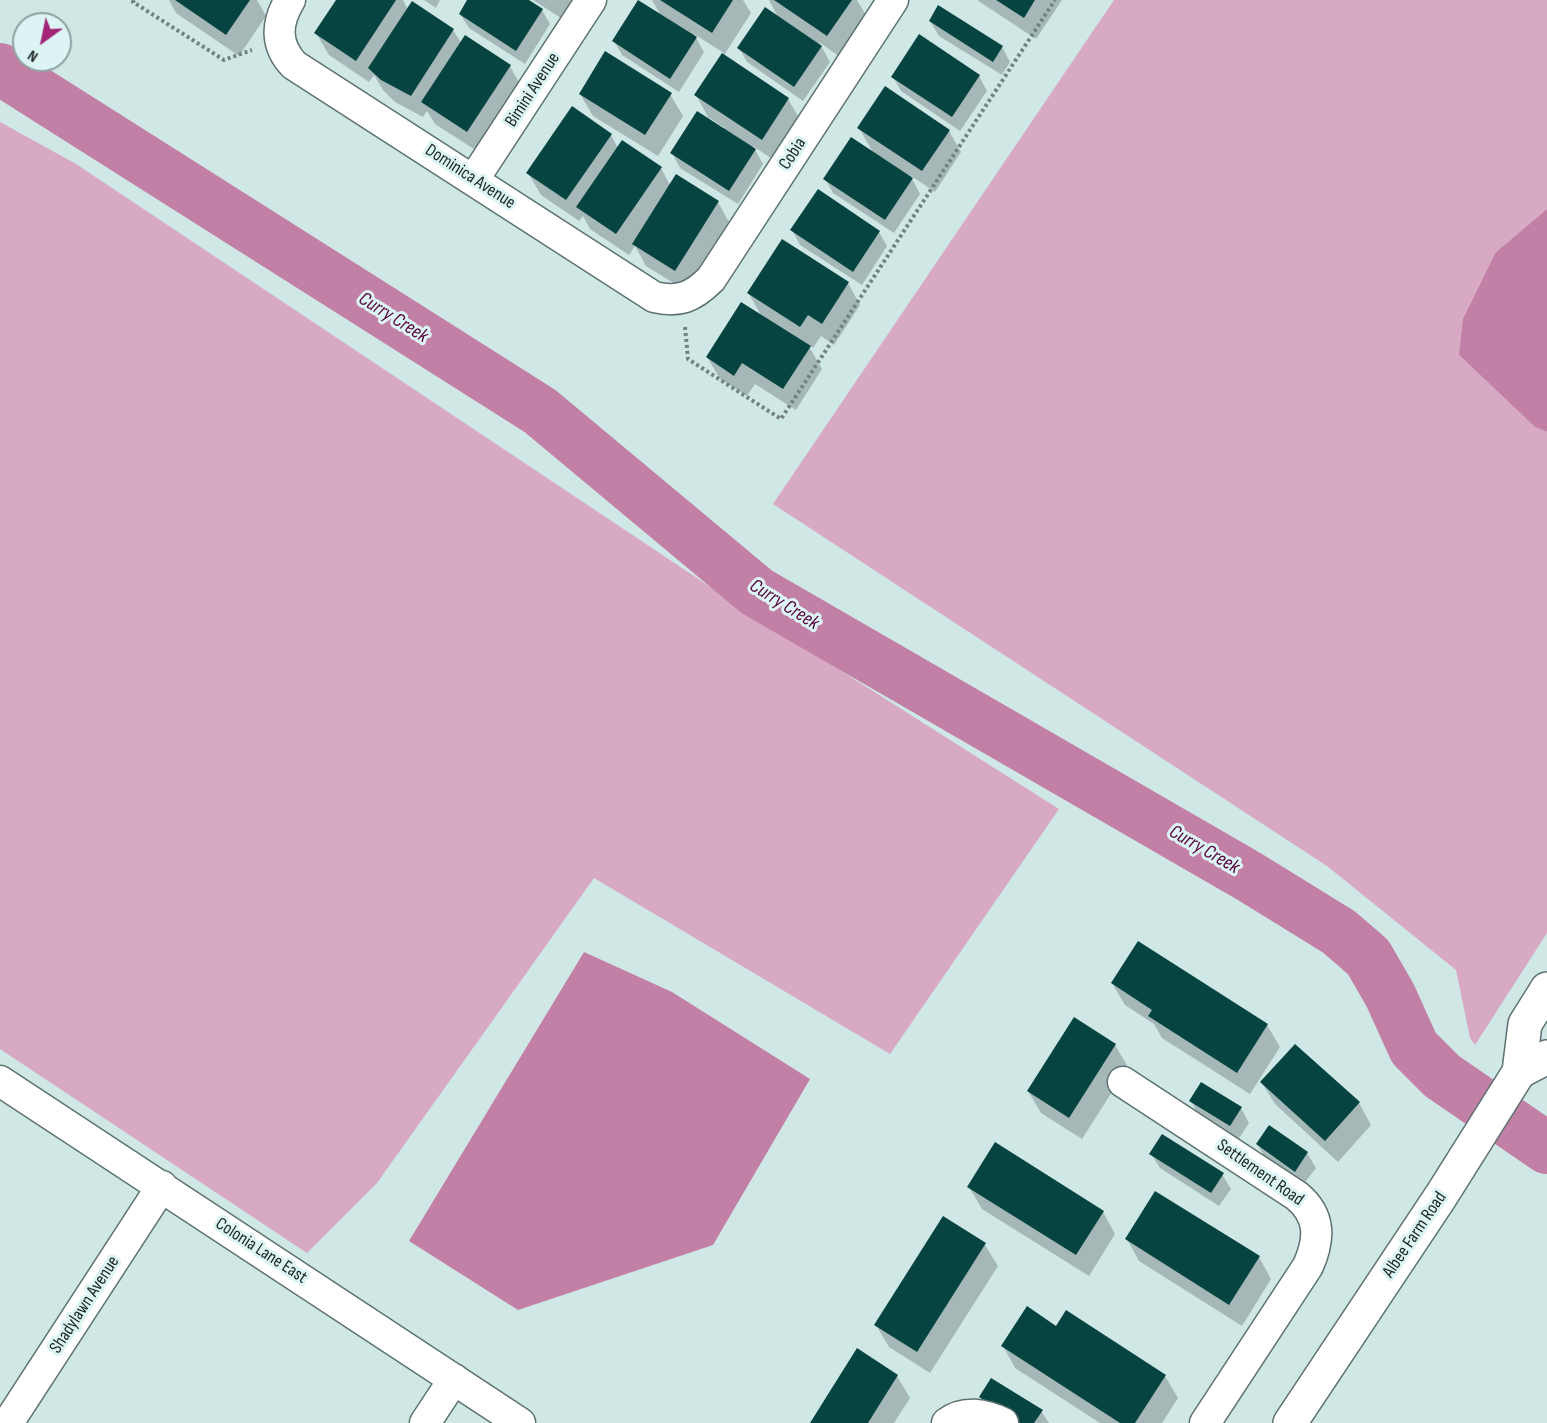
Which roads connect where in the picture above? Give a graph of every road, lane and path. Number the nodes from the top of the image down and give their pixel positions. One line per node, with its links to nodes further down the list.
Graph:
1 (134, 0): 6 (path)
2 (290, 0): 6 (street)
3 (591, 0): 7 (street, Bimini Avenue)
4 (893, 0): 8 (street, Cobia)
5 (1055, 0): 8 (path)
6 (279, 34): 7 (street, Dominica Avenue)
7 (474, 179): 8 (street, Dominica Avenue)
8 (683, 299)
9 (1547, 989): 11 (main road)
10 (1547, 1057): 11 (main road, Albee Farm Road)
11 (1519, 1072): 22 (main road, Albee Farm Road)
12 (0, 1081): 14 (street, Colonia Lane East)
13 (1123, 1082): 21 (street, Settlement Road)
14 (162, 1186): 15 (street, Colonia Lane East); 16 (street, Shadylawn Avenue)
15 (454, 1378): 17 (street); 18 (street, Colonia Lane East)
16 (8, 1423)
17 (424, 1423)
18 (520, 1423)
19 (947, 1423): 20 (street)
20 (1003, 1423)
21 (1205, 1423)
22 (1290, 1423)

